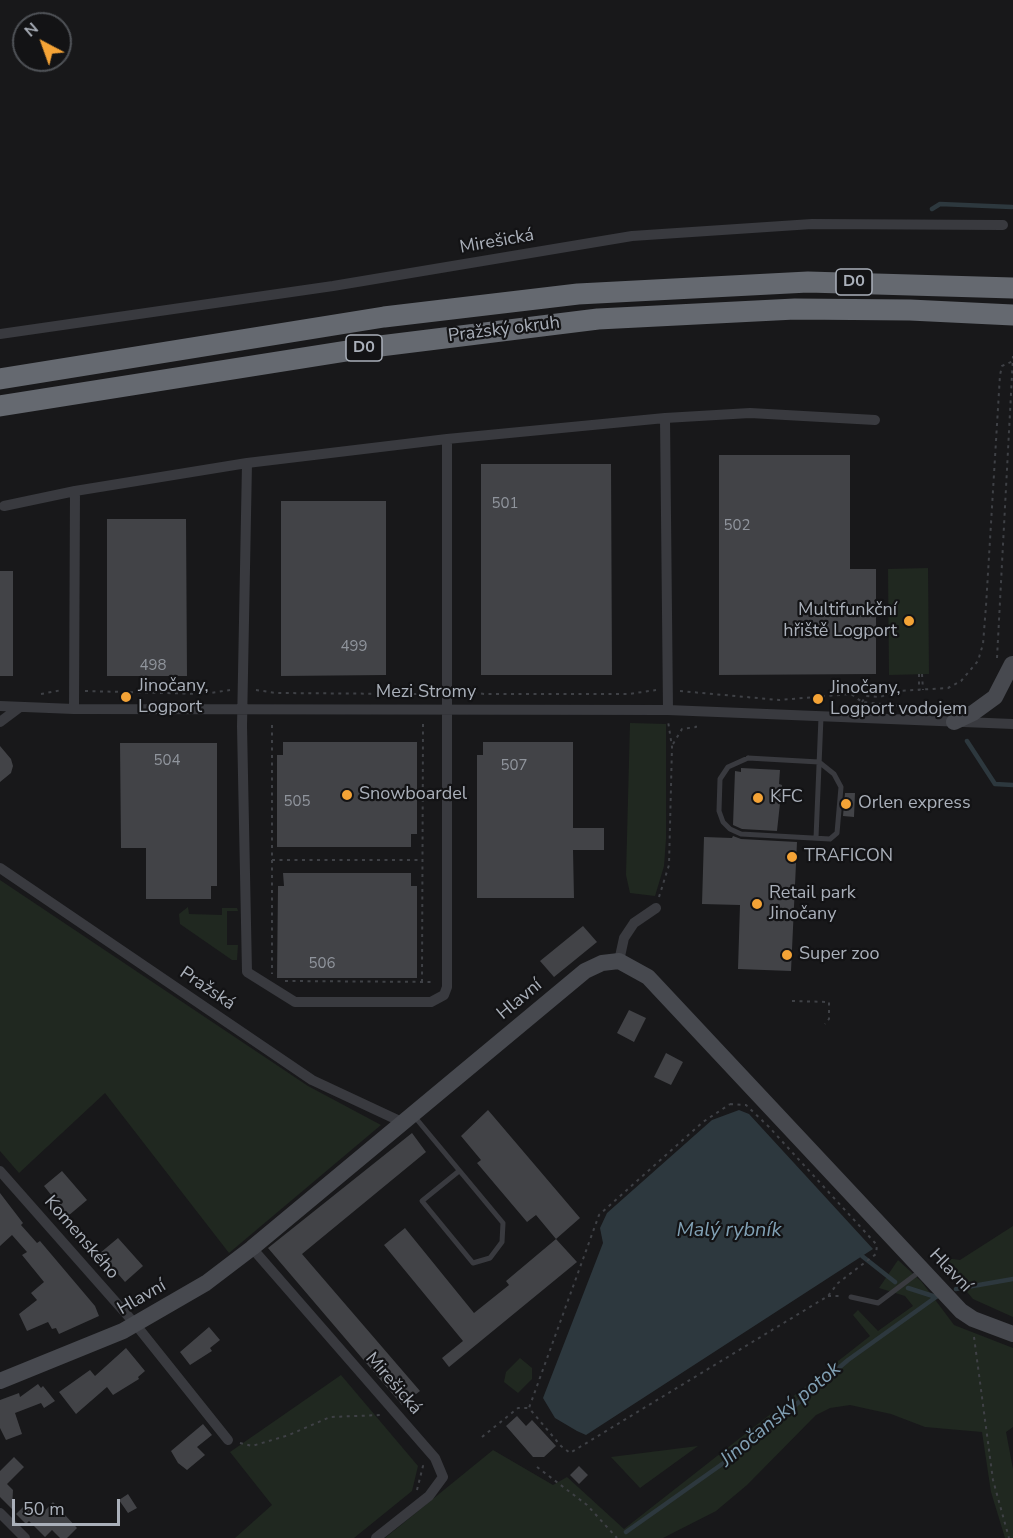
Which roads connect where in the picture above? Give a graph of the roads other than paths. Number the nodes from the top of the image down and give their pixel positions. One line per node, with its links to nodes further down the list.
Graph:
1 (1003, 225): 5 (street, Mirešická)
2 (1013, 288): 3 (highway, Pražský okruh / D0)
3 (730, 299): 4 (highway, Pražský okruh / D0); 6 (highway, Pražský okruh / D0); 7 (highway, Pražský okruh / D0)
4 (1013, 315)
5 (0, 334)
6 (0, 379)
7 (0, 406)
8 (665, 418): 9 (street); 10 (street); 22 (street)
9 (875, 420)
10 (447, 439): 11 (street); 21 (street)
11 (247, 463): 12 (street); 20 (street)
12 (75, 491): 13 (street); 19 (street)
13 (4, 506)
14 (1013, 646): 15 (street)
15 (1005, 663): 16 (street); 25 (street)
16 (1013, 670)
17 (0, 706): 18 (street, Mezi Stromy)
18 (21, 707): 19 (street, Mezi Stromy); 24 (street)
19 (74, 709): 20 (street, Mezi Stromy)
20 (243, 710): 21 (street, Mezi Stromy); 21 (street)
21 (446, 710): 22 (street, Mezi Stromy)
22 (668, 710): 23 (street, Mezi Stromy)
23 (826, 715): 25 (street, Mezi Stromy); 27 (lane)
24 (0, 722)
25 (954, 722): 26 (street, Mezi Stromy)
26 (1013, 724)
27 (819, 762): 28 (lane); 28 (lane); 28 (lane)
28 (816, 838)
29 (0, 868): 32 (street, Pražská)
30 (656, 908): 31 (street)
31 (619, 962): 32 (street, Hlavní); 36 (street, Hlavní)
32 (408, 1119): 34 (lane); 35 (street, Hlavní)
33 (0, 1171): 38 (street, Komenského)
34 (459, 1171): 34 (lane)
35 (252, 1248): 38 (street, Hlavní); 44 (street, Mirešická)
36 (921, 1270): 37 (lane); 39 (street, Hlavní)
37 (851, 1297)
38 (136, 1324): 40 (street, Hlavní); 41 (street, Komenského)
39 (1013, 1334)
40 (0, 1381)
41 (228, 1440)
42 (0, 1513): 43 (street)
43 (26, 1538)
44 (376, 1538)

